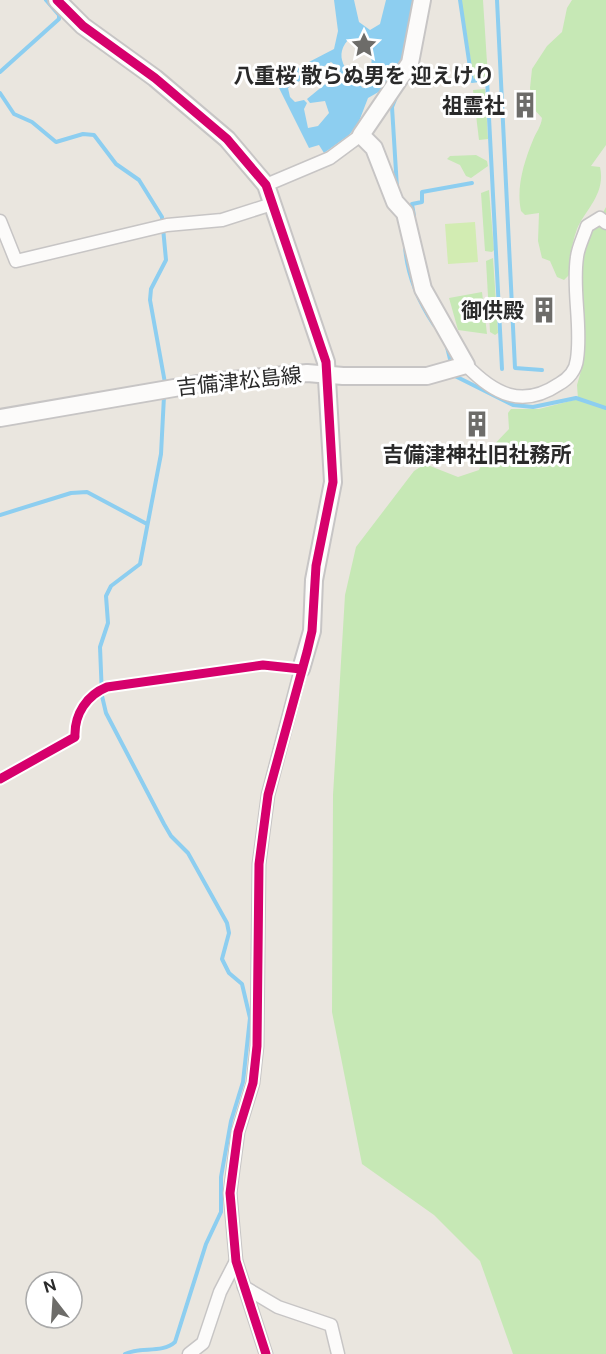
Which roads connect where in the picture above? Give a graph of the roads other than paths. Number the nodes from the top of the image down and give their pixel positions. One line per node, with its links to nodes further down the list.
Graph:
1 (57, 0): 4 (main road)
2 (422, 0): 3 (main road)
3 (361, 135): 4 (street); 8 (main road)
4 (266, 185): 5 (main road)
5 (272, 204): 6 (street); 9 (main road)
6 (0, 222)
7 (606, 222): 8 (street)
8 (466, 365): 9 (main road, 吉備津松島線)
9 (325, 373): 10 (main road, 吉備津松島線); 11 (main road)
10 (0, 418)
11 (302, 669): 12 (street)
12 (236, 1261): 13 (street); 14 (street)
13 (244, 1287): 15 (street); 16 (street)
14 (189, 1354)
15 (266, 1354)
16 (338, 1354)

